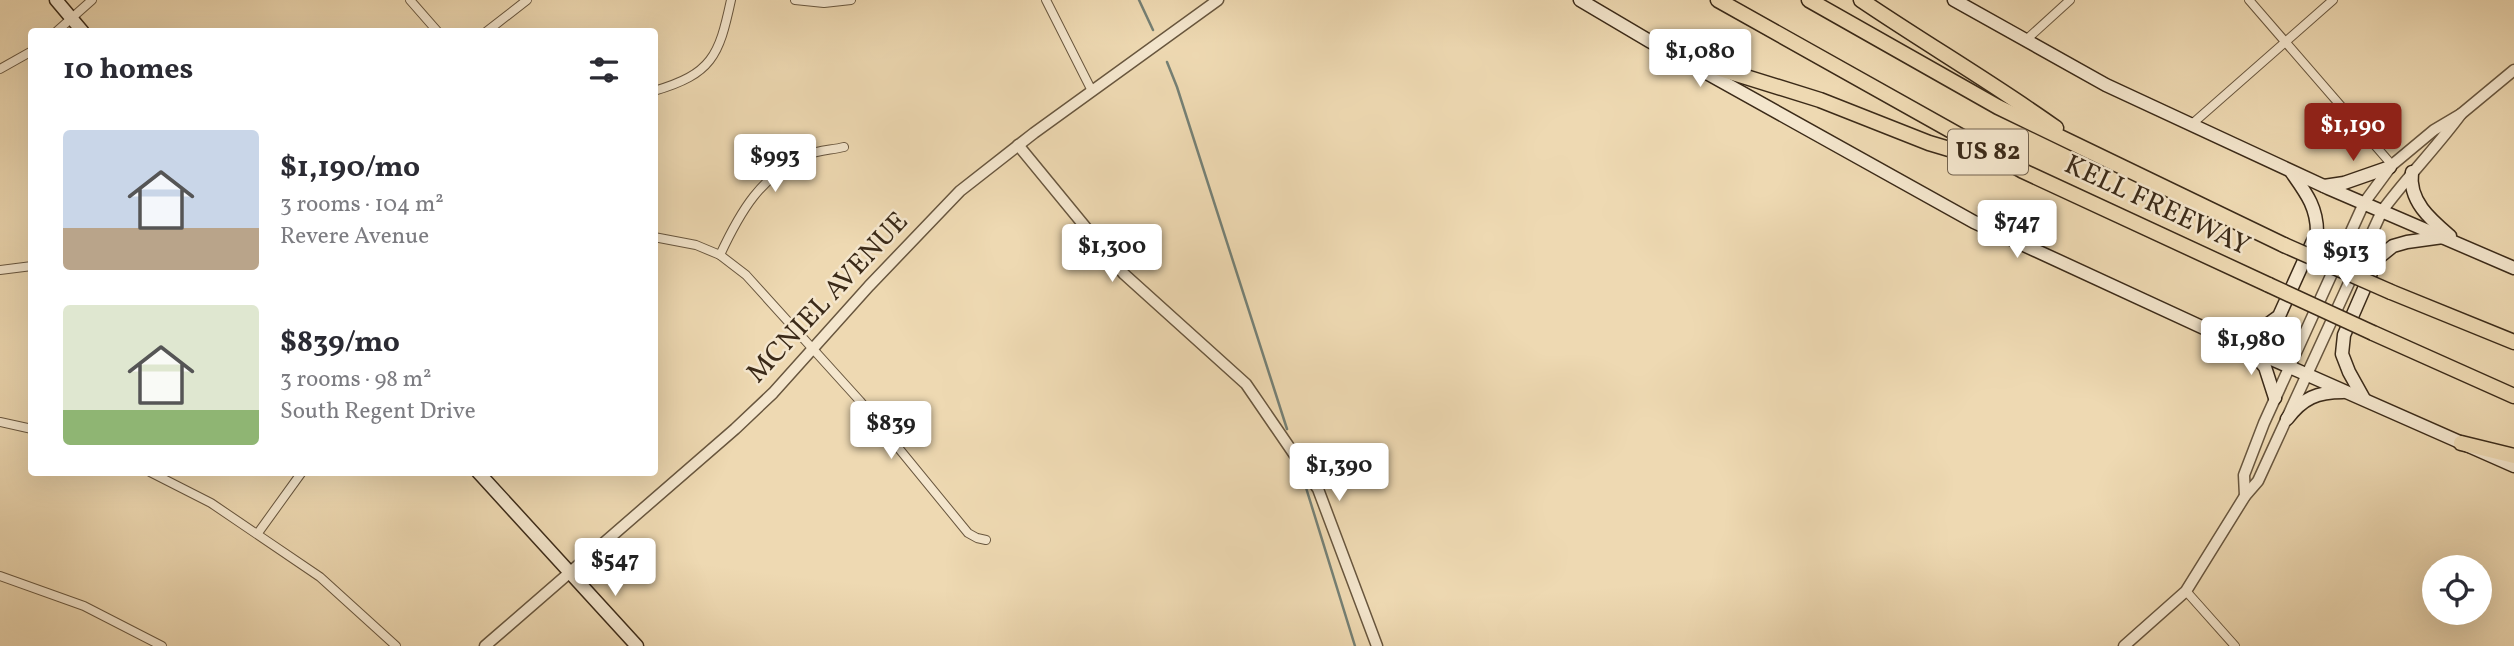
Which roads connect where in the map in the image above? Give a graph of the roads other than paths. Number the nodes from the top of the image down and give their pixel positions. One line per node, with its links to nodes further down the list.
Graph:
1 (56, 0): 18 (main road)
2 (92, 0): 18 (street)
3 (410, 0): 21 (street)
4 (527, 0): 22 (street)
5 (731, 0): 29 (street)
6 (795, 0): 7 (street)
7 (851, 0)
8 (1046, 0): 30 (street)
9 (1218, 0): 30 (street, MCNIEL AVENUE)
10 (1580, 0): 26 (main road)
11 (1718, 0): 38 (highway, KELL FREEWAY / US 82)
12 (1809, 0): 35 (highway, KELL FREEWAY / US 82)
13 (1861, 0): 35 (highway)
14 (1954, 0): 23 (main road)
15 (2070, 0): 23 (street)
16 (2249, 0): 24 (street)
17 (2333, 0): 24 (street)
18 (72, 18): 19 (street); 20 (main road)
19 (61, 28)
20 (80, 28)
21 (434, 28)
22 (491, 28)
23 (2026, 40): 32 (main road)
24 (2284, 41): 32 (street); 36 (street)
25 (28, 53): 27 (street)
26 (1672, 54): 38 (highway); 50 (main road)
27 (0, 69)
28 (2514, 71): 31 (street)
29 (658, 90)
30 (1092, 91): 33 (street, MCNIEL AVENUE)
31 (2461, 114): 36 (street); 39 (street)
32 (2192, 124): 37 (main road)
33 (1018, 145): 53 (street, MCNIEL AVENUE); 79 (street)
34 (844, 147): 46 (street)
35 (2089, 151): 51 (highway, KELL FREEWAY / US 82, bridge)
36 (2391, 166): 40 (main road); 41 (street)
37 (2291, 170): 40 (main road); 50 (main road)
38 (2023, 172): 57 (highway, KELL FREEWAY / US 82, bridge)
39 (2412, 172): 42 (street); 45 (main road)
40 (2324, 186): 41 (main road)
41 (2364, 203): 42 (main road); 54 (street)
42 (2382, 211): 43 (main road); 55 (street)
43 (2443, 237): 45 (main road); 59 (main road)
44 (658, 238): 46 (street)
45 (2461, 245): 48 (main road)
46 (720, 255): 53 (street)
47 (28, 266): 49 (street)
48 (2514, 268)
49 (0, 270)
50 (2218, 333): 52 (main road)
51 (2514, 342)
52 (2249, 348): 54 (main road); 58 (main road)
53 (813, 349): 71 (street); 72 (street, MCNIEL AVENUE)
54 (2289, 366): 55 (main road); 58 (street)
55 (2307, 374): 56 (main road); 60 (street)
56 (2349, 393): 59 (main road); 60 (main road)
57 (2514, 396)
58 (2275, 398): 69 (street)
59 (2364, 400): 63 (main road)
60 (2287, 419): 69 (street)
61 (0, 422): 62 (street)
62 (28, 428)
63 (2461, 443): 64 (highway); 65 (main road)
64 (2514, 456)
65 (2514, 466)
66 (158, 476): 70 (street)
67 (299, 476): 70 (street)
68 (482, 476): 72 (main road)
69 (2245, 496): 74 (street)
70 (258, 533): 76 (street)
71 (986, 540)
72 (569, 572): 77 (street, MCNIEL AVENUE); 78 (main road)
73 (0, 576): 75 (street)
74 (2186, 592): 80 (street); 81 (street)
75 (162, 646)
76 (396, 646)
77 (485, 646)
78 (637, 646)
79 (1377, 646)
80 (2124, 646)
81 (2235, 646)

